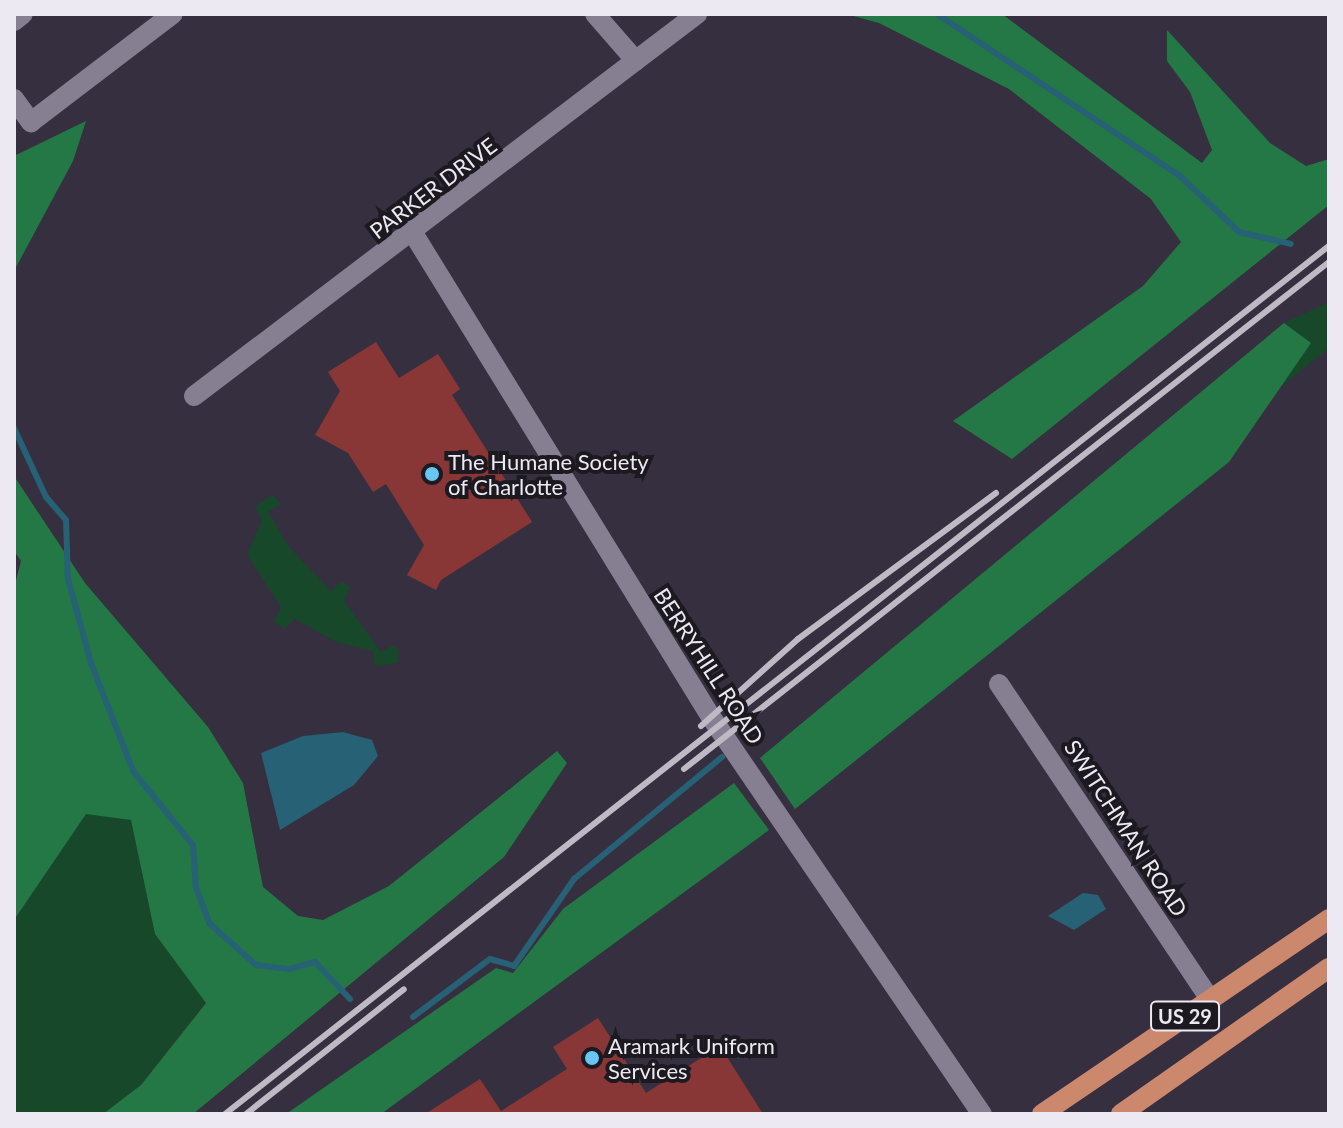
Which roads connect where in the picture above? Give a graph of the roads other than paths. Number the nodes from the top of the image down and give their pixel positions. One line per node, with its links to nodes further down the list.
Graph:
1 (23, 14): 5 (street)
2 (173, 14): 7 (street)
3 (595, 14): 6 (street)
4 (697, 14): 6 (street, PARKER DRIVE)
5 (14, 21)
6 (636, 61): 8 (street, PARKER DRIVE)
7 (14, 99)
8 (413, 233): 9 (street, PARKER DRIVE); 14 (street, BERRYHILL ROAD)
9 (194, 396)
10 (999, 684): 13 (street, SWITCHMAN ROAD)
11 (1329, 919): 13 (main road, US 29)
12 (1329, 968): 16 (main road, US 29)
13 (1210, 999): 15 (main road, US 29)
14 (982, 1114)
15 (1042, 1114)
16 (1121, 1114)

